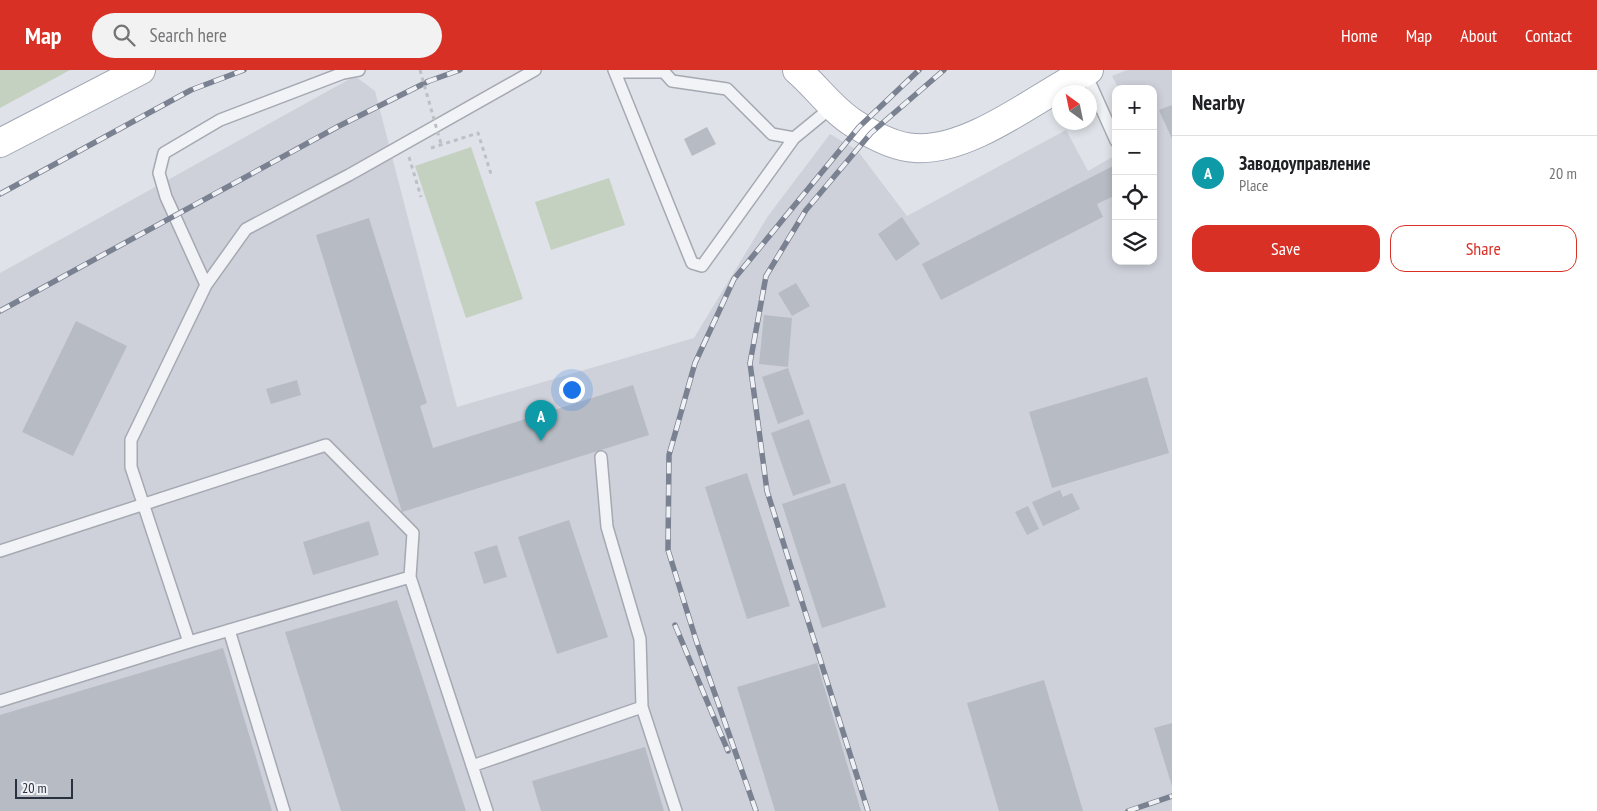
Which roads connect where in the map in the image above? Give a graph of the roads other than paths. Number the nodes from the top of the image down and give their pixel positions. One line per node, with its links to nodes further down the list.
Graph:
1 (142, 70): 10 (main road)
2 (359, 70): 11 (lane)
3 (535, 70): 11 (lane)
4 (797, 70): 7 (main road)
5 (615, 71): 9 (lane); 9 (lane)
6 (1087, 71): 7 (main road); 8 (lane)
7 (832, 106): 9 (lane)
8 (1112, 131)
9 (794, 138)
10 (0, 143)
11 (206, 285): 13 (lane)
12 (601, 457): 19 (lane)
13 (142, 504): 14 (lane); 15 (lane); 17 (lane)
14 (0, 551)
15 (410, 576): 16 (lane); 20 (lane)
16 (228, 630): 17 (lane); 21 (lane)
17 (189, 642): 18 (lane)
18 (0, 702)
19 (642, 707): 20 (lane); 23 (lane)
20 (472, 766): 22 (lane)
21 (284, 811)
22 (487, 811)
23 (676, 811)

